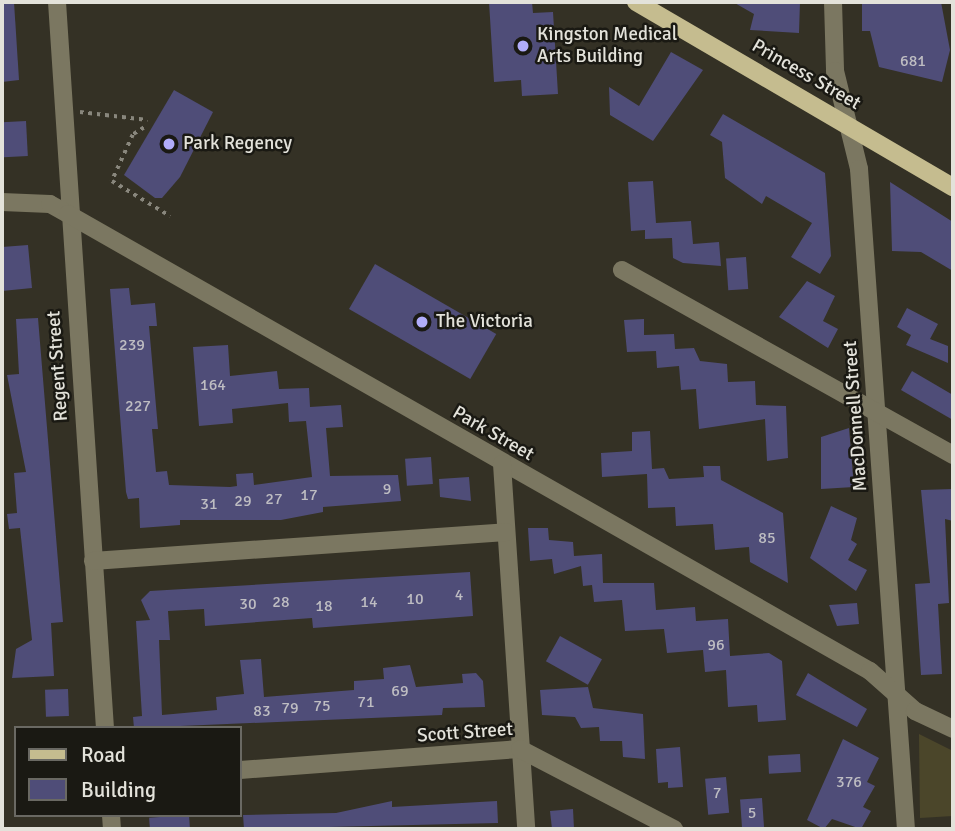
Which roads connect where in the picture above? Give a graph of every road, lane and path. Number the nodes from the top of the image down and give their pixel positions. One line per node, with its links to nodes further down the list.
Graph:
1 (57, 2): 10 (street, Regent Street)
2 (636, 2): 6 (main road, Princess Street)
3 (833, 2): 6 (street, MacDonnell Street)
4 (78, 112): 5 (path)
5 (148, 120)
6 (847, 124): 8 (main road, Princess Street); 13 (street, MacDonnell Street)
7 (144, 128): 11 (path)
8 (953, 187)
9 (2, 202): 10 (street, Park Street)
10 (68, 214): 15 (street, Park Street); 17 (street, Regent Street)
11 (170, 216)
12 (622, 270): 13 (street)
13 (876, 411): 14 (street); 18 (street, MacDonnell Street)
14 (953, 455)
15 (502, 464): 16 (street); 18 (street, Park Street)
16 (506, 532): 17 (street); 21 (street)
17 (93, 561): 19 (street, Regent Street)
18 (897, 694): 20 (street, Park Street); 25 (street, MacDonnell Street)
19 (105, 726)
20 (953, 729)
21 (520, 750): 22 (street, Scott Street); 23 (street); 24 (street, Scott Street)
22 (242, 770)
23 (526, 829)
24 (674, 829)
25 (906, 829)

